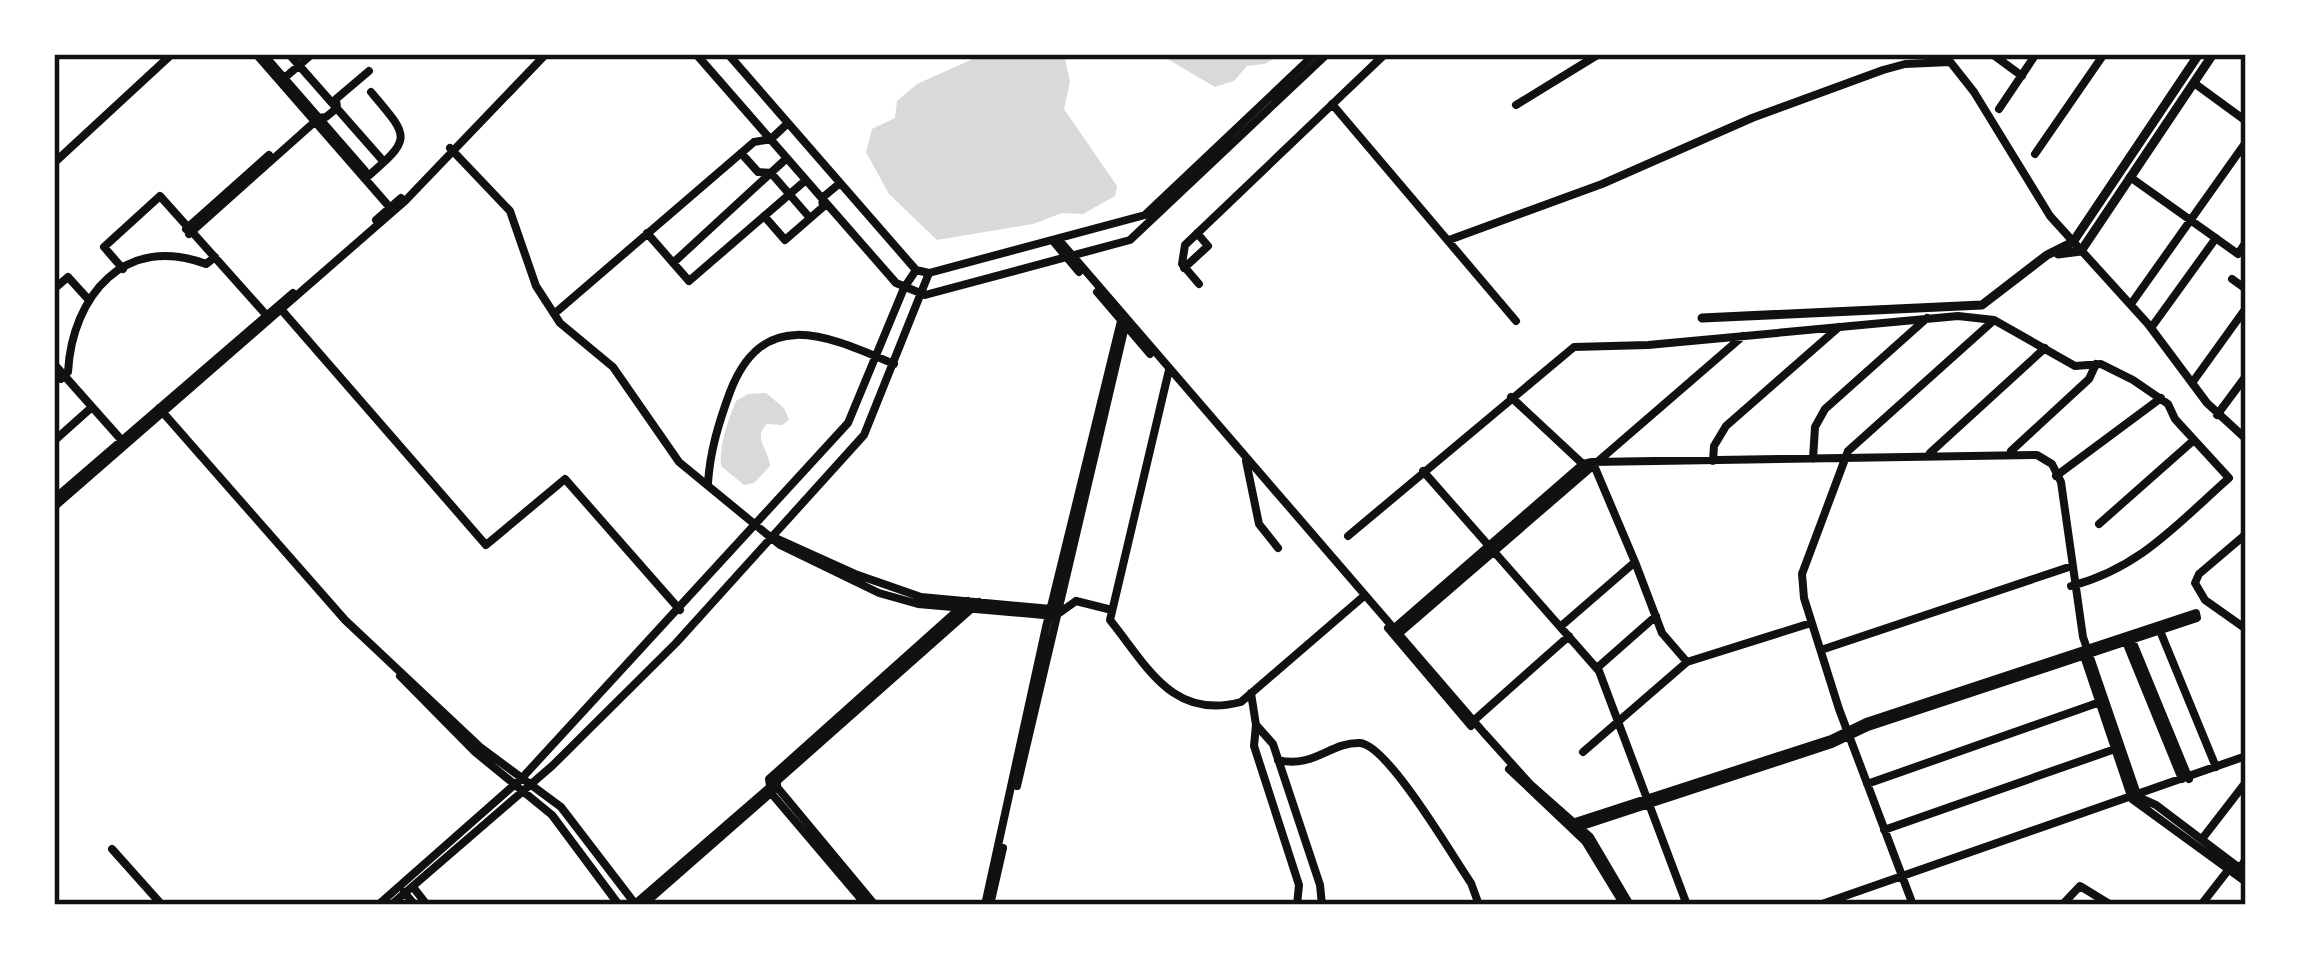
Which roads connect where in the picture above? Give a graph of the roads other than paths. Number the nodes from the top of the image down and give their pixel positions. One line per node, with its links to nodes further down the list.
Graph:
1 (169, 54): 37 (street)
2 (259, 54): 21 (street)
3 (289, 54): 18 (street)
4 (312, 54): 18 (street)
5 (543, 54): 33 (street)
6 (696, 54): 31 (street)
7 (728, 54): 30 (street)
8 (1315, 54): 55 (street)
9 (1327, 54): 58 (street)
10 (1385, 54): 24 (street)
11 (1599, 54): 25 (street)
12 (1992, 54): 20 (street)
13 (2036, 54): 20 (street)
14 (2104, 54): 35 (street)
15 (2199, 54): 57 (street)
16 (2213, 54): 22 (street)
17 (1947, 58): 54 (street); 57 (street)
18 (299, 66): 21 (street); 26 (street)
19 (368, 71): 26 (street)
20 (2022, 76): 27 (street)
21 (282, 80): 28 (street)
22 (2194, 83): 29 (street); 41 (street)
23 (371, 92): 38 (street)
24 (1332, 104): 52 (street); 54 (street)
25 (1516, 105)
26 (337, 108): 28 (street); 38 (street)
27 (1999, 109)
28 (315, 118): 40 (street); 50 (street)
29 (2246, 121)
30 (788, 123): 31 (street); 43 (street)
31 (771, 139): 34 (street); 36 (street)
32 (2246, 142): 49 (street)
33 (452, 149): 46 (street); 75 (street)
34 (741, 153): 39 (street); 51 (street)
35 (2035, 154)
36 (787, 158): 39 (street); 42 (street)
37 (54, 160)
38 (384, 162): 40 (street)
39 (770, 172): 44 (street); 60 (street)
40 (367, 177): 46 (street)
41 (2130, 177): 49 (street); 57 (street)
42 (806, 180): 44 (street); 45 (street)
43 (840, 183): 45 (street); 63 (street)
44 (790, 194): 47 (street); 48 (street)
45 (822, 198): 48 (street); 67 (street)
46 (394, 208): 73 (street)
47 (764, 216): 48 (street); 60 (street)
48 (810, 218)
49 (2191, 220): 53 (street); 72 (street)
50 (188, 231): 59 (street); 62 (street)
51 (647, 233): 60 (street); 75 (street)
52 (1197, 233): 61 (street); 61 (street)
53 (2216, 238): 56 (street); 83 (street)
54 (1449, 239): 81 (street)
55 (1056, 241): 58 (street); 64 (street)
56 (2246, 242)
57 (2077, 246): 72 (street); 78 (street)
58 (1069, 256): 70 (street); 79 (street)
59 (213, 259): 62 (street); 77 (street)
60 (673, 263)
61 (1184, 268): 66 (street)
62 (123, 269): 71 (street)
63 (916, 270): 64 (street); 67 (street)
64 (929, 273): 70 (street)
65 (2232, 279): 69 (street)
66 (1199, 284)
67 (904, 288): 70 (street); 86 (street)
68 (54, 289): 71 (street)
69 (2246, 289)
70 (922, 294): 88 (street)
71 (88, 299): 90 (street)
72 (2131, 304): 83 (street)
73 (280, 308): 77 (street); 125 (street)
74 (2246, 308): 92 (street)
75 (554, 314): 111 (street)
76 (1928, 318): 80 (street); 82 (street); 105 (street)
77 (266, 319): 96 (street)
78 (1702, 319)
79 (1124, 320): 89 (street); 127 (street)
80 (1994, 320): 85 (street); 104 (street)
81 (1516, 321)
82 (1842, 325): 84 (street); 106 (street)
83 (2151, 328): 92 (street)
84 (1745, 335): 93 (street); 108 (street)
85 (2045, 348): 87 (street); 103 (street)
86 (876, 356): 88 (street); 111 (street); 113 (street)
87 (2096, 363): 94 (street); 102 (street)
88 (894, 364): 116 (street)
89 (1169, 372): 107 (street); 126 (street)
90 (58, 373): 95 (street)
91 (2246, 376): 97 (street)
92 (2192, 383): 97 (street)
93 (1510, 397): 108 (street); 109 (street)
94 (2161, 398): 99 (street); 110 (street)
95 (89, 407): 98 (street); 101 (street)
96 (159, 411): 101 (street); 153 (street)
97 (2218, 415): 100 (street)
98 (54, 438)
99 (2194, 440): 114 (street); 122 (street)
100 (2246, 440)
101 (122, 444): 112 (street)
102 (2007, 454): 103 (street); 110 (street)
103 (1926, 456): 104 (street)
104 (1845, 457): 105 (street); 129 (street)
105 (1813, 458): 106 (street)
106 (1713, 460): 108 (street)
107 (1246, 462): 118 (street); 123 (street)
108 (1591, 464): 119 (street); 120 (street)
109 (1423, 471): 117 (street); 119 (street)
110 (2057, 476): 121 (street)
111 (708, 483): 113 (street)
112 (54, 503)
113 (758, 524): 116 (street); 125 (street)
114 (2099, 524)
115 (2246, 534): 131 (street)
116 (772, 536): 124 (street); 153 (street)
117 (1348, 536)
118 (1278, 548)
119 (1490, 548): 130 (street); 132 (street)
120 (1635, 562): 128 (street); 130 (street)
121 (2070, 566): 122 (street); 135 (street)
122 (2073, 585): 136 (street)
123 (1362, 597): 132 (street); 139 (street)
124 (970, 605): 127 (street); 154 (street)
125 (680, 610): 153 (street)
126 (1112, 610): 127 (street); 139 (street)
127 (1053, 613): 174 (street)
128 (1657, 615): 137 (street); 138 (street)
129 (1812, 623): 135 (street); 137 (street)
130 (1560, 627): 133 (street)
131 (2246, 629)
132 (1395, 632): 142 (street)
133 (1569, 636): 138 (street); 142 (street)
134 (2127, 637): 136 (street); 149 (street); 150 (street)
135 (1820, 650): 144 (street)
136 (2085, 650): 140 (street); 144 (street)
137 (1688, 662): 141 (street)
138 (1597, 668): 141 (street)
139 (1251, 693): 143 (street)
140 (2102, 701): 145 (street); 152 (street)
141 (1618, 721): 146 (street); 156 (street)
142 (1471, 722): 157 (street)
143 (1256, 725): 148 (street); 165 (street)
144 (1848, 734): 152 (street); 156 (street)
145 (2118, 748): 155 (street); 158 (street)
146 (1583, 752)
147 (2246, 759): 149 (street)
148 (1278, 760): 175 (street); 176 (street)
149 (2216, 769): 150 (street)
150 (2185, 779): 155 (street)
151 (2246, 782): 159 (street)
152 (1867, 784): 158 (street)
153 (522, 785): 164 (street); 171 (street); 172 (street)
154 (774, 787): 172 (street); 173 (street)
155 (2134, 796): 159 (street); 162 (street)
156 (1649, 801): 157 (street); 178 (street)
157 (1574, 826): 177 (street)
158 (1885, 830): 162 (street)
159 (2199, 842): 161 (street)
160 (112, 849): 166 (street)
161 (2240, 867): 163 (street); 184 (street)
162 (1903, 877): 179 (street); 180 (street); 181 (street)
163 (2246, 882)
164 (406, 887): 167 (street); 168 (street); 169 (street); 170 (street)
165 (1299, 904)
166 (162, 905)
167 (378, 905)
168 (392, 905)
169 (415, 905)
170 (427, 905)
171 (619, 905)
172 (637, 905)
173 (873, 905)
174 (987, 905)
175 (1322, 905)
176 (1479, 905)
177 (1627, 905)
178 (1687, 905)
179 (1819, 905)
180 (1832, 905)
181 (1913, 905)
182 (2062, 905): 183 (street)
183 (2111, 905)
184 (2201, 905)

